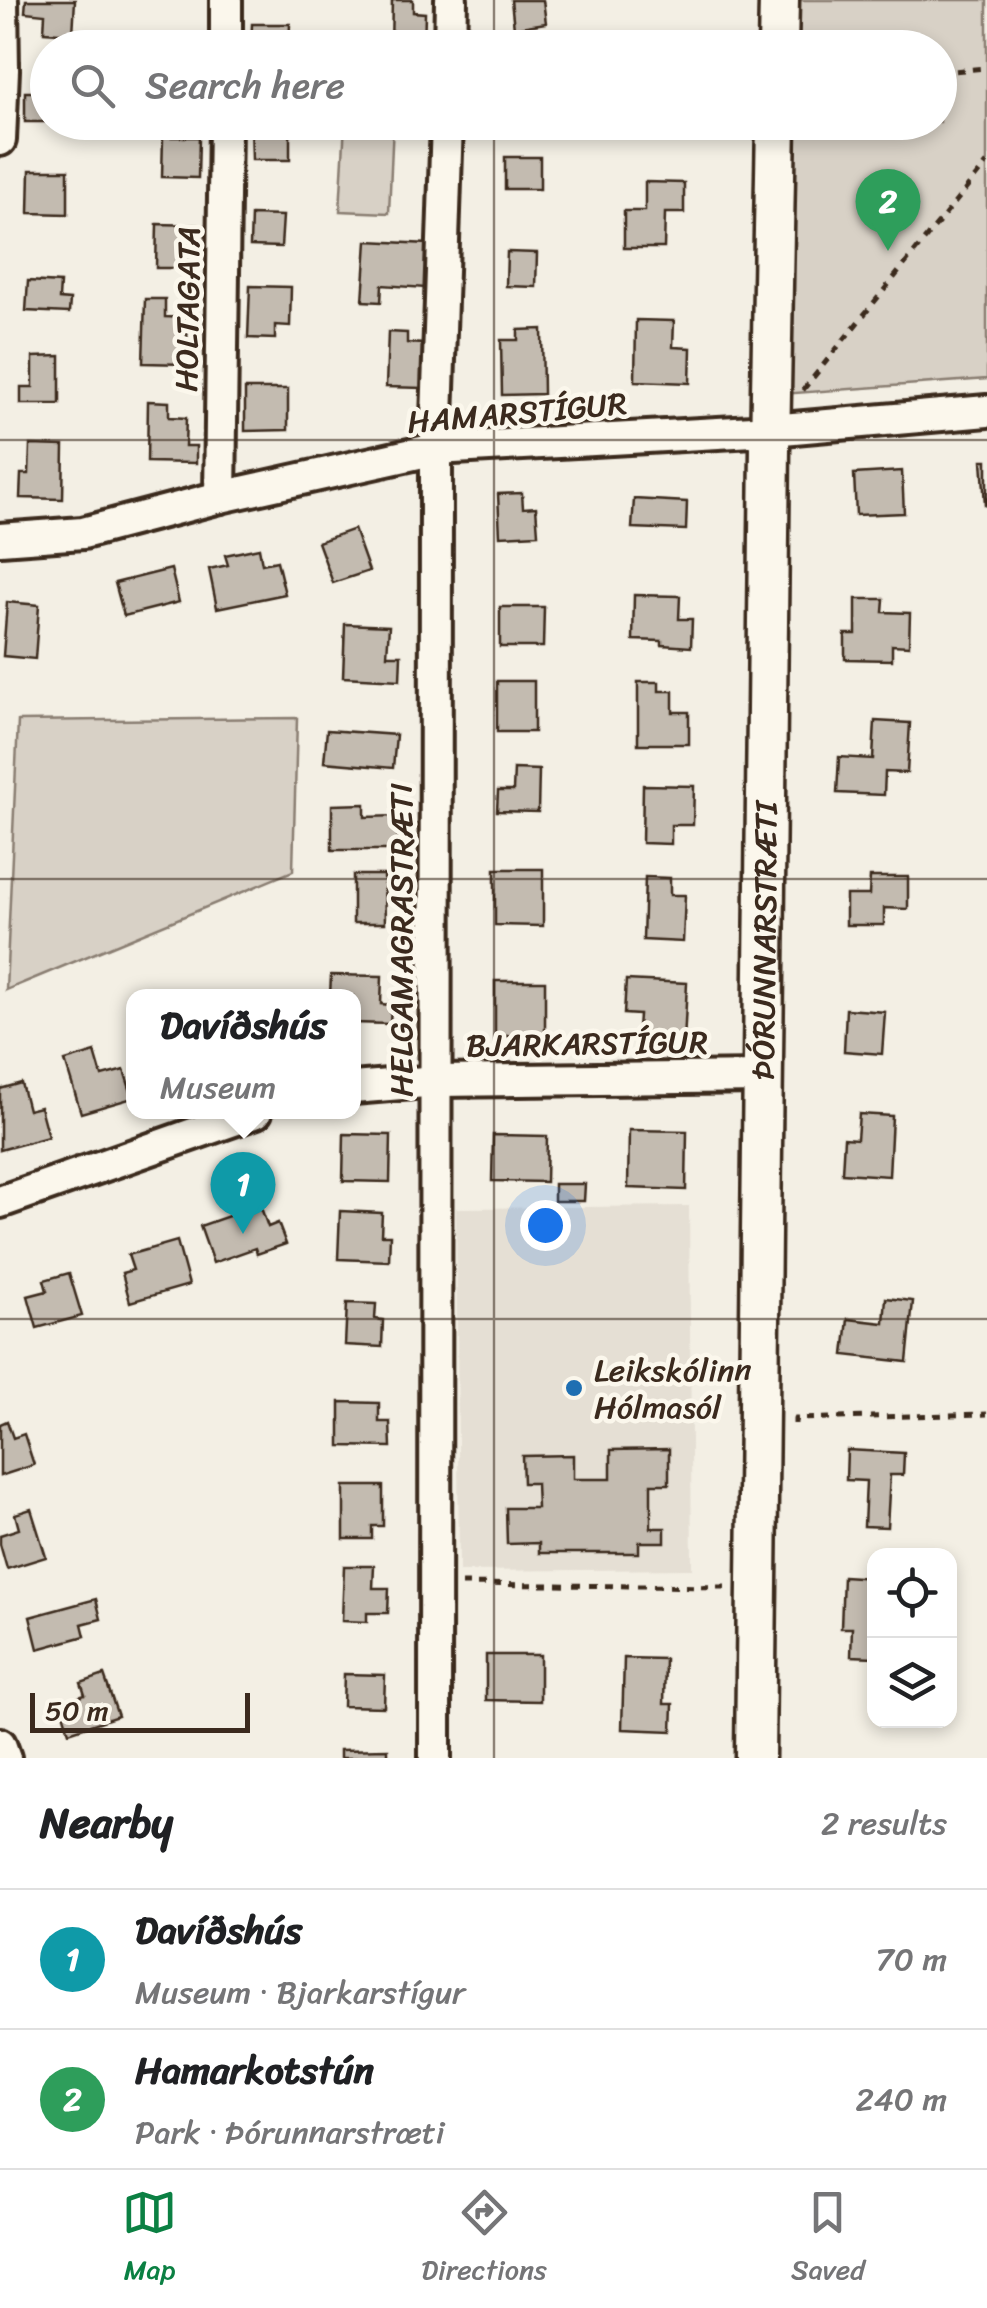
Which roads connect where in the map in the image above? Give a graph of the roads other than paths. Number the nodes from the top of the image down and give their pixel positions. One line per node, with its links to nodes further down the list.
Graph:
1 (2, 0): 8 (street)
2 (226, 0): 5 (street)
3 (451, 0): 6 (street)
4 (779, 0): 7 (street)
5 (226, 30)
6 (450, 30)
7 (778, 30)
8 (0, 140)
9 (225, 140): 15 (street, HOLTAGATA)
10 (446, 140): 14 (street, HELGAMAGRASTRÆTI)
11 (776, 140): 13 (street, ÞÓRUNNARSTRÆTI)
12 (987, 410): 13 (street, HAMARSTÍGUR)
13 (770, 430): 14 (street, HAMARSTÍGUR); 17 (street, ÞÓRUNNARSTRÆTI)
14 (436, 449): 15 (street, HAMARSTÍGUR); 18 (street, HELGAMAGRASTRÆTI)
15 (220, 497): 16 (street, HAMARSTÍGUR)
16 (0, 540)
17 (763, 1077): 18 (street, BJARKARSTÍGUR); 25 (street, ÞÓRUNNARSTRÆTI)
18 (436, 1081): 19 (street, BJARKARSTÍGUR); 24 (street, HELGAMAGRASTRÆTI)
19 (361, 1087)
20 (236, 1119): 21 (street)
21 (0, 1202)
22 (0, 1744): 23 (street)
23 (4, 1758)
24 (436, 1758)
25 (754, 1758)

